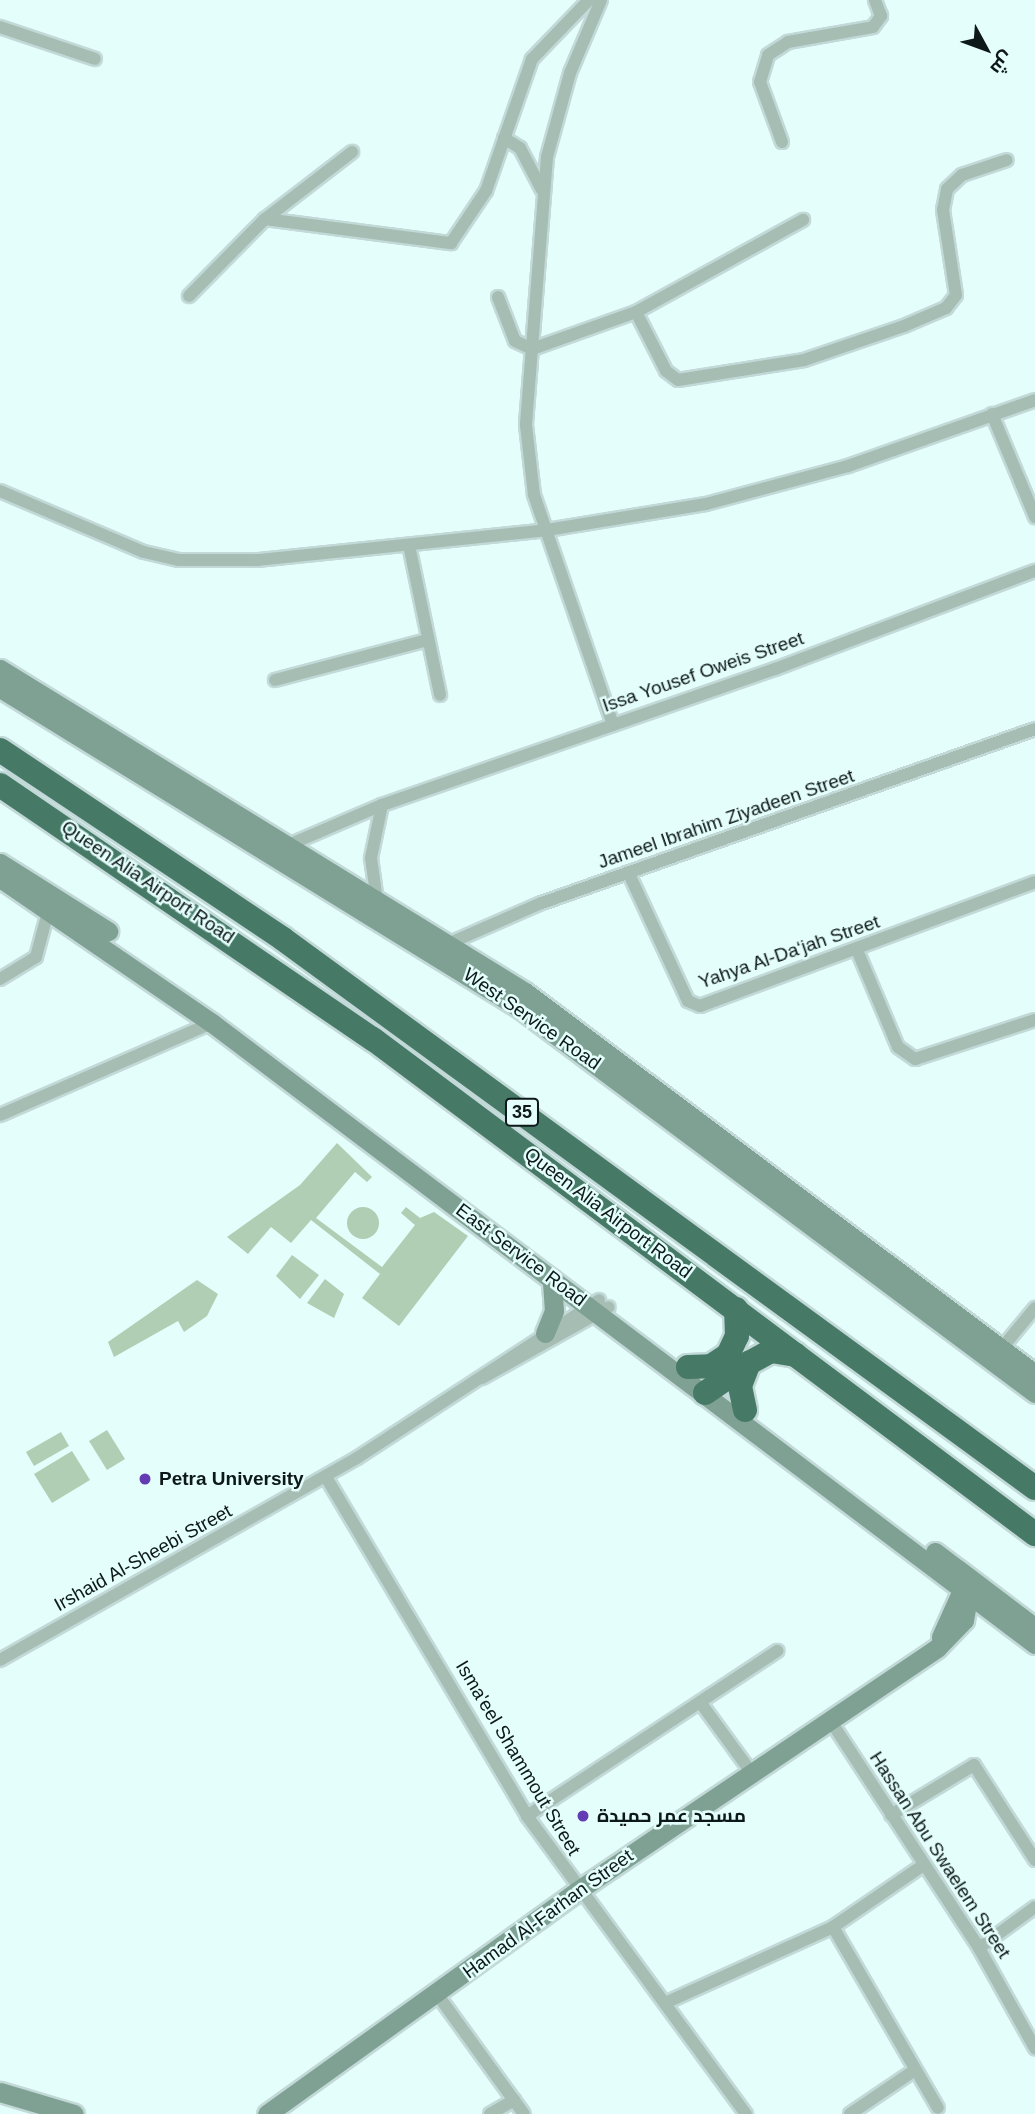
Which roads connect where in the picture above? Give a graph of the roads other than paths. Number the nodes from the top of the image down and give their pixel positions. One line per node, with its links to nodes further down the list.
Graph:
1 (589, 0): 6 (street)
2 (601, 0): 10 (street)
3 (875, 0): 7 (street)
4 (0, 27): 5 (street)
5 (95, 59)
6 (504, 138): 10 (street); 11 (street)
7 (782, 142)
8 (352, 152): 11 (street)
9 (1007, 160): 15 (street)
10 (542, 191): 16 (street)
11 (265, 219): 13 (street)
12 (803, 220): 15 (street)
13 (189, 296)
14 (498, 297): 16 (street)
15 (636, 312): 16 (street)
16 (533, 349): 21 (street)
17 (1035, 400): 18 (street)
18 (992, 414): 20 (street); 21 (street)
19 (0, 491): 22 (street)
20 (1035, 517)
21 (547, 530): 22 (street); 29 (street)
22 (409, 545): 24 (street)
23 (1035, 571): 29 (street, Issa Yousef Oweis Street)
24 (424, 641): 26 (street); 28 (street)
25 (0, 669): 34 (street, West Service Road)
26 (275, 680)
27 (0, 688): 34 (street, West Service Road)
28 (440, 695)
29 (613, 724): 33 (street, Issa Yousef Oweis Street)
30 (1035, 729): 36 (street, Jameel Ibrahim Ziyadeen Street)
31 (0, 750): 62 (highway, Queen Alia Airport Road / 35)
32 (0, 785): 50 (highway, Queen Alia Airport Road / 35)
33 (383, 805): 34 (street, Issa Yousef Oweis Street); 39 (street)
34 (279, 851): 39 (street, West Service Road); 41 (street, West Service Road)
35 (0, 863): 48 (street, East Service Road)
36 (629, 874): 41 (street, Jameel Ibrahim Ziyadeen Street); 42 (street, Yahya Al-Da‘jah Street)
37 (0, 878): 40 (street, East Service Road)
38 (1035, 882): 42 (street, Yahya Al-Da‘jah Street)
39 (377, 902): 41 (street, West Service Road)
40 (48, 908): 43 (street); 45 (street, East Service Road)
41 (442, 948): 52 (street, West Service Road); 59 (street, West Service Road)
42 (857, 950): 44 (street)
43 (0, 979)
44 (1035, 1020)
45 (212, 1023): 46 (street); 47 (street, East Service Road)
46 (0, 1115)
47 (552, 1279): 48 (street, East Service Road); 51 (street)
48 (599, 1307): 51 (street, Irshaid Al-Sheebi Street); 55 (street, East Service Road); 57 (street, Irshaid Al-Sheebi Street); 58 (street, East Service Road)
49 (1035, 1308): 52 (street)
50 (736, 1309): 53 (highway, Queen Alia Airport Road / 35); 55 (highway)
51 (545, 1333): 57 (street, Irshaid Al-Sheebi Street)
52 (1002, 1348): 56 (street, West Service Road)
53 (802, 1358): 54 (highway); 63 (highway, Queen Alia Airport Road / 35)
54 (749, 1363): 58 (highway); 60 (highway)
55 (688, 1367): 58 (street, East Service Road)
56 (1035, 1374)
57 (482, 1377): 61 (street, Irshaid Al-Sheebi Street)
58 (710, 1390): 60 (street, East Service Road); 64 (street, East Service Road)
59 (1035, 1393)
60 (745, 1410): 64 (street, East Service Road)
61 (326, 1477): 68 (street, Irshaid Al-Sheebi Street); 73 (street, Isma'eel Shammout Street)
62 (1035, 1488)
63 (1035, 1534)
64 (967, 1587): 65 (street, East Service Road); 66 (street, East Service Road); 70 (street, Hamad Al-Farhan Street)
65 (1035, 1628)
66 (1035, 1644)
67 (777, 1651): 69 (street)
68 (0, 1660)
69 (700, 1702): 71 (street); 73 (street)
70 (830, 1720): 71 (street, Hamad Al-Farhan Street); 72 (street, Hassan Abu Swaelem Street)
71 (751, 1772): 76 (street, Hamad Al-Farhan Street)
72 (891, 1815): 74 (street); 75 (street, Hassan Abu Swaelem Street)
73 (527, 1816): 76 (street, Isma'eel Shammout Street)
74 (1035, 1860)
75 (922, 1866): 78 (street); 79 (street, Hassan Abu Swaelem Street)
76 (577, 1891): 80 (street, Hamad Al-Farhan Street); 81 (street, Isma'eel Shammout Street)
77 (1035, 1908): 79 (street)
78 (833, 1927): 81 (street); 83 (street)
79 (979, 1948): 82 (street, Hassan Abu Swaelem Street)
80 (437, 1994): 85 (street); 88 (street, Hamad Al-Farhan Street)
81 (665, 2003): 91 (street, Isma'eel Shammout Street)
82 (1035, 2048)
83 (915, 2070): 86 (street); 92 (street)
84 (0, 2091): 87 (street)
85 (514, 2100): 89 (street); 90 (street)
86 (938, 2108)
87 (74, 2114)
88 (267, 2114)
89 (490, 2114)
90 (524, 2114)
91 (746, 2114)
92 (850, 2114)

